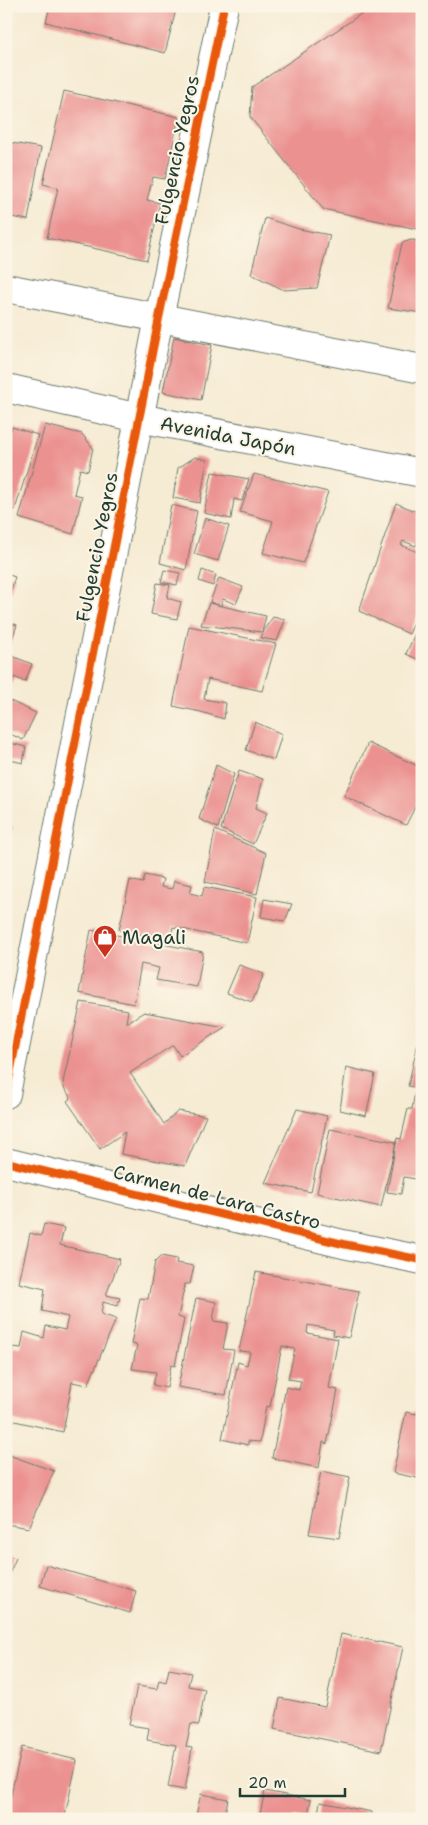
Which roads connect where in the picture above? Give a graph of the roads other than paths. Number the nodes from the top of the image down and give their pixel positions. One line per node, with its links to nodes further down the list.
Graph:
1 (224, 6): 3 (street, Fulgencio Yegros)
2 (6, 288): 3 (street)
3 (159, 318): 4 (street); 6 (street, Fulgencio Yegros)
4 (422, 369)
5 (6, 388): 6 (street, Avenida Japón)
6 (139, 418): 7 (street, Avenida Japón); 8 (street, Fulgencio Yegros)
7 (422, 473)
8 (6, 1094)
9 (6, 1162): 10 (street, Carmen de Lara Castro)
10 (422, 1260)

